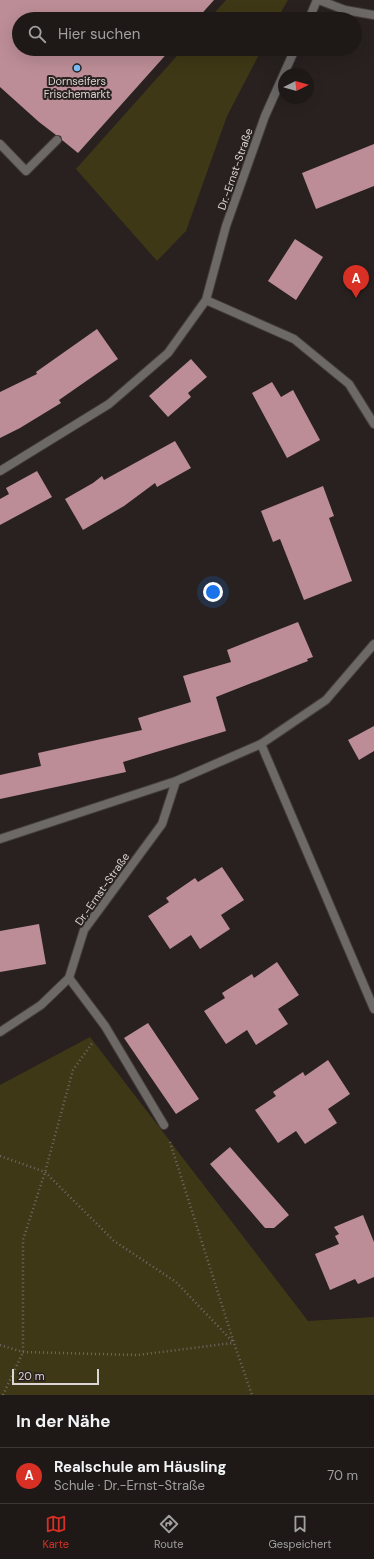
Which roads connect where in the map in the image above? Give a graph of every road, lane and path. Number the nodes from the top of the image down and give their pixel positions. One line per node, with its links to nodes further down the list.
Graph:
1 (318, 0): 2 (street); 3 (street)
2 (312, 12)
3 (357, 12)
4 (362, 13): 5 (street)
5 (374, 15)
6 (292, 56): 9 (street, Dr.-Ernst-Straße)
7 (57, 140): 8 (street)
8 (0, 144)
9 (206, 300): 10 (street); 11 (street, Dr.-Ernst-Straße)
10 (374, 424)
11 (0, 471)
12 (374, 644): 13 (street)
13 (261, 744): 14 (street); 17 (street)
14 (176, 781): 15 (street); 16 (street, Dr.-Ernst-Straße)
15 (0, 839)
16 (69, 978): 18 (street); 19 (street, Dr.-Ernst-Straße)
17 (374, 1009)
18 (105, 1026): 20 (street); 22 (path)
19 (0, 1032)
20 (164, 1125): 23 (path)
21 (0, 1156): 22 (path)
22 (45, 1172): 23 (path); 25 (path)
23 (234, 1343): 25 (path); 27 (path)
24 (0, 1345): 25 (path)
25 (23, 1352): 26 (path)
26 (3, 1395)
27 (252, 1395)

